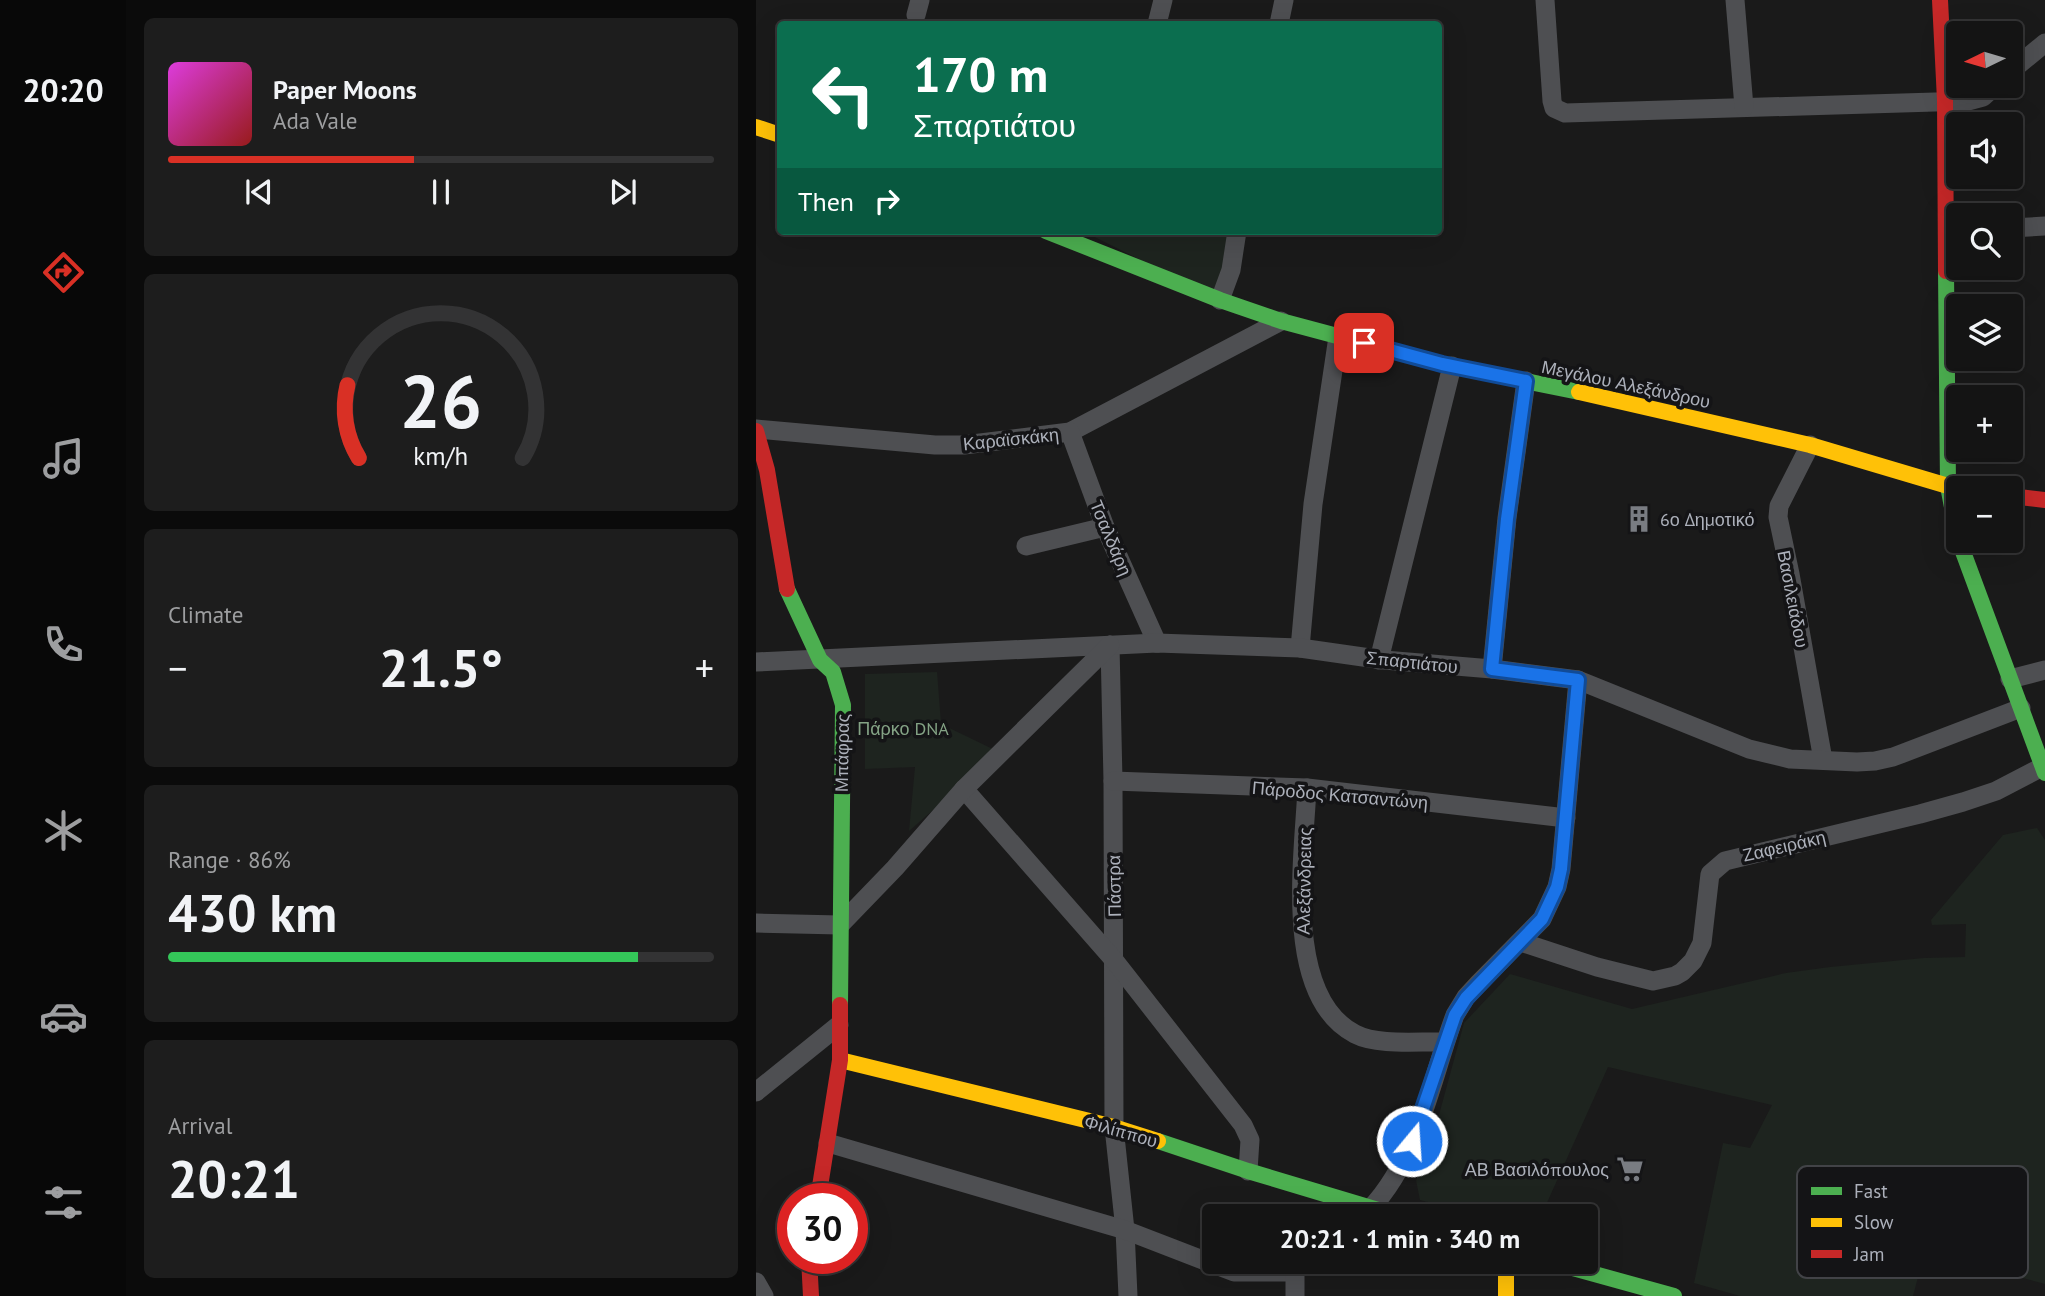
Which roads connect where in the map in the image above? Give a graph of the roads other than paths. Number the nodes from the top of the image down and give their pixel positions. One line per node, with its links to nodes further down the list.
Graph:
1 (1163, 0): 6 (street)
2 (1284, 0): 7 (street)
3 (1545, 0): 14 (street)
4 (1735, 0): 14 (street)
5 (1940, 0): 13 (street)
6 (1158, 21)
7 (1280, 21)
8 (2045, 43): 9 (street)
9 (2023, 60)
10 (2045, 61): 11 (street)
11 (2023, 65)
12 (1980, 98): 13 (street)
13 (1945, 100): 14 (street); 17 (street)
14 (1744, 107)
15 (756, 127): 16 (street)
16 (777, 134)
17 (1951, 203)
18 (2045, 226): 19 (street)
19 (2023, 227)
20 (1236, 235): 23 (street)
21 (1080, 237): 23 (street, Μεγάλου Αλεξάνδρου)
22 (1953, 280): 31 (street)
23 (1220, 300): 24 (street, Μεγάλου Αλεξάνδρου)
24 (1281, 321): 25 (street, Μεγάλου Αλεξάνδρου); 29 (street, Καραϊσκάκη)
25 (1338, 337): 26 (street, Μεγάλου Αλεξάνδρου); 40 (street)
26 (1452, 366): 27 (street, Μεγάλου Αλεξάνδρου); 42 (street)
27 (1526, 381): 30 (street, Μεγάλου Αλεξάνδρου); 44 (street)
28 (756, 430): 29 (street, Καραϊσκάκη); 41 (street, Μπάφρας)
29 (1070, 432): 35 (street, Τσαλδάρη)
30 (1810, 445): 32 (street, Μεγάλου Αλεξάνδρου); 49 (street, Βασιλειάδου)
31 (1955, 476)
32 (1946, 484)
33 (2023, 497): 34 (street)
34 (2045, 500)
35 (1105, 527): 36 (street); 38 (street, Τσαλδάρη)
36 (1026, 547)
37 (1963, 553): 46 (street)
38 (1157, 643): 39 (street, Σπαρτιάτου); 40 (street, Σπαρτιάτου)
39 (1110, 645): 41 (street, Σπαρτιάτου); 51 (street, Πάστρα); 53 (street)
40 (1300, 648): 42 (street, Σπαρτιάτου)
41 (820, 660): 43 (street, Σπαρτιάτου); 56 (street, Μπάφρας)
42 (1378, 660): 44 (street, Σπαρτιάτου)
43 (756, 662)
44 (1492, 669): 47 (street, Σπαρτιάτου)
45 (2045, 670): 46 (street)
46 (2010, 679): 48 (street)
47 (1578, 680): 49 (street, Σπαρτιάτου); 54 (street)
48 (2021, 708): 49 (street, Σπαρτιάτου); 50 (street)
49 (1823, 760)
50 (2044, 770): 57 (street, Ζαφειράκη)
51 (1113, 781): 52 (street, Πάροδος Κατσαντώνη); 58 (street, Πάστρα)
52 (1307, 788): 54 (street, Πάροδος Κατσαντώνη); 60 (street, Αλεξάνδρειας)
53 (964, 789): 56 (street); 58 (street)
54 (1566, 818): 57 (street)
55 (756, 923): 56 (street)
56 (840, 925): 59 (street, Μπάφρας)
57 (1521, 942): 60 (street)
58 (1114, 960): 63 (street, Πάστρα); 65 (street)
59 (839, 1025): 61 (street, Μπάφρας); 62 (street)
60 (1445, 1042): 68 (street)
61 (840, 1060): 63 (street, Φιλίππου); 64 (street, Μπάφρας)
62 (756, 1092)
63 (1115, 1127): 65 (street, Φιλίππου); 69 (street, Πάστρα)
64 (828, 1143): 66 (street, Μπάφρας); 69 (street)
65 (1248, 1171): 67 (street, Φιλίππου)
66 (821, 1183)
67 (1344, 1204)
68 (1374, 1204)
69 (1125, 1230): 70 (street); 78 (street)
70 (1202, 1260)
71 (810, 1274): 77 (street)
72 (1300, 1274): 79 (street)
73 (1506, 1274): 80 (street)
74 (1594, 1274): 81 (street)
75 (756, 1282): 76 (street)
76 (764, 1296)
77 (811, 1296)
78 (1128, 1296)
79 (1296, 1296)
80 (1506, 1296)
81 (1674, 1296)

